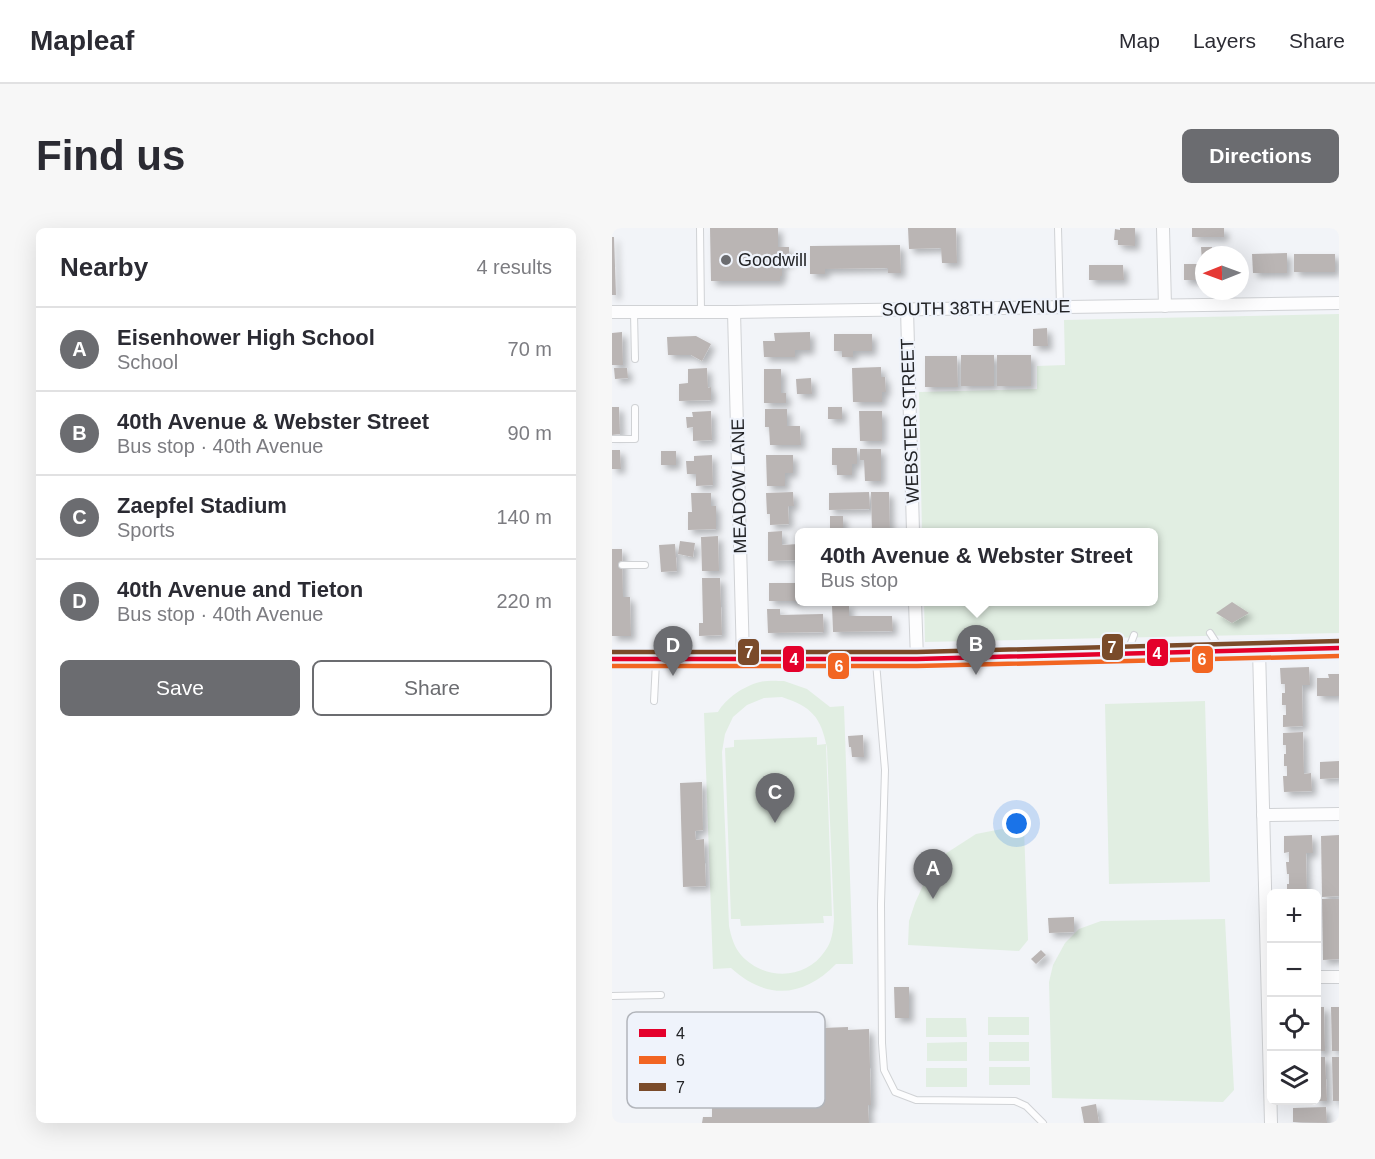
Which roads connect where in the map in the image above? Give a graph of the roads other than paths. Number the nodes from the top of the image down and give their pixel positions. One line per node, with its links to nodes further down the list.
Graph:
1 (700, 228): 10 (lane)
2 (1058, 228): 6 (lane)
3 (1163, 228): 5 (street)
4 (1339, 303): 5 (street, SOUTH 38TH AVENUE)
5 (1165, 306): 6 (street, SOUTH 38TH AVENUE)
6 (1060, 307): 7 (street, SOUTH 38TH AVENUE)
7 (907, 309): 11 (street, SOUTH 38TH AVENUE); 15 (street, WEBSTER STREET)
8 (612, 312): 9 (street, SOUTH 38TH AVENUE)
9 (634, 312): 10 (street, SOUTH 38TH AVENUE); 12 (lane)
10 (700, 312): 11 (street, SOUTH 38TH AVENUE)
11 (734, 312): 27 (street, MEADOW LANE)
12 (635, 358)
13 (635, 408): 14 (lane)
14 (612, 439)
15 (913, 528)
16 (645, 564): 17 (lane)
17 (622, 565)
18 (915, 606): 25 (street)
19 (1210, 633): 22 (lane)
20 (1339, 648): 21 (main road)
21 (1259, 649): 22 (main road); 30 (street)
22 (1221, 651): 25 (main road)
23 (612, 659): 26 (main road)
24 (875, 659): 25 (main road); 27 (main road); 37 (lane)
25 (917, 659)
26 (656, 660): 27 (main road); 28 (lane)
27 (743, 660)
28 (654, 701)
29 (1339, 814): 30 (street)
30 (1263, 815): 31 (street)
31 (1268, 943)
32 (1339, 977): 33 (street)
33 (1321, 978)
34 (661, 995): 35 (lane)
35 (612, 996)
36 (1269, 997): 38 (street)
37 (1042, 1123)
38 (1271, 1123)

